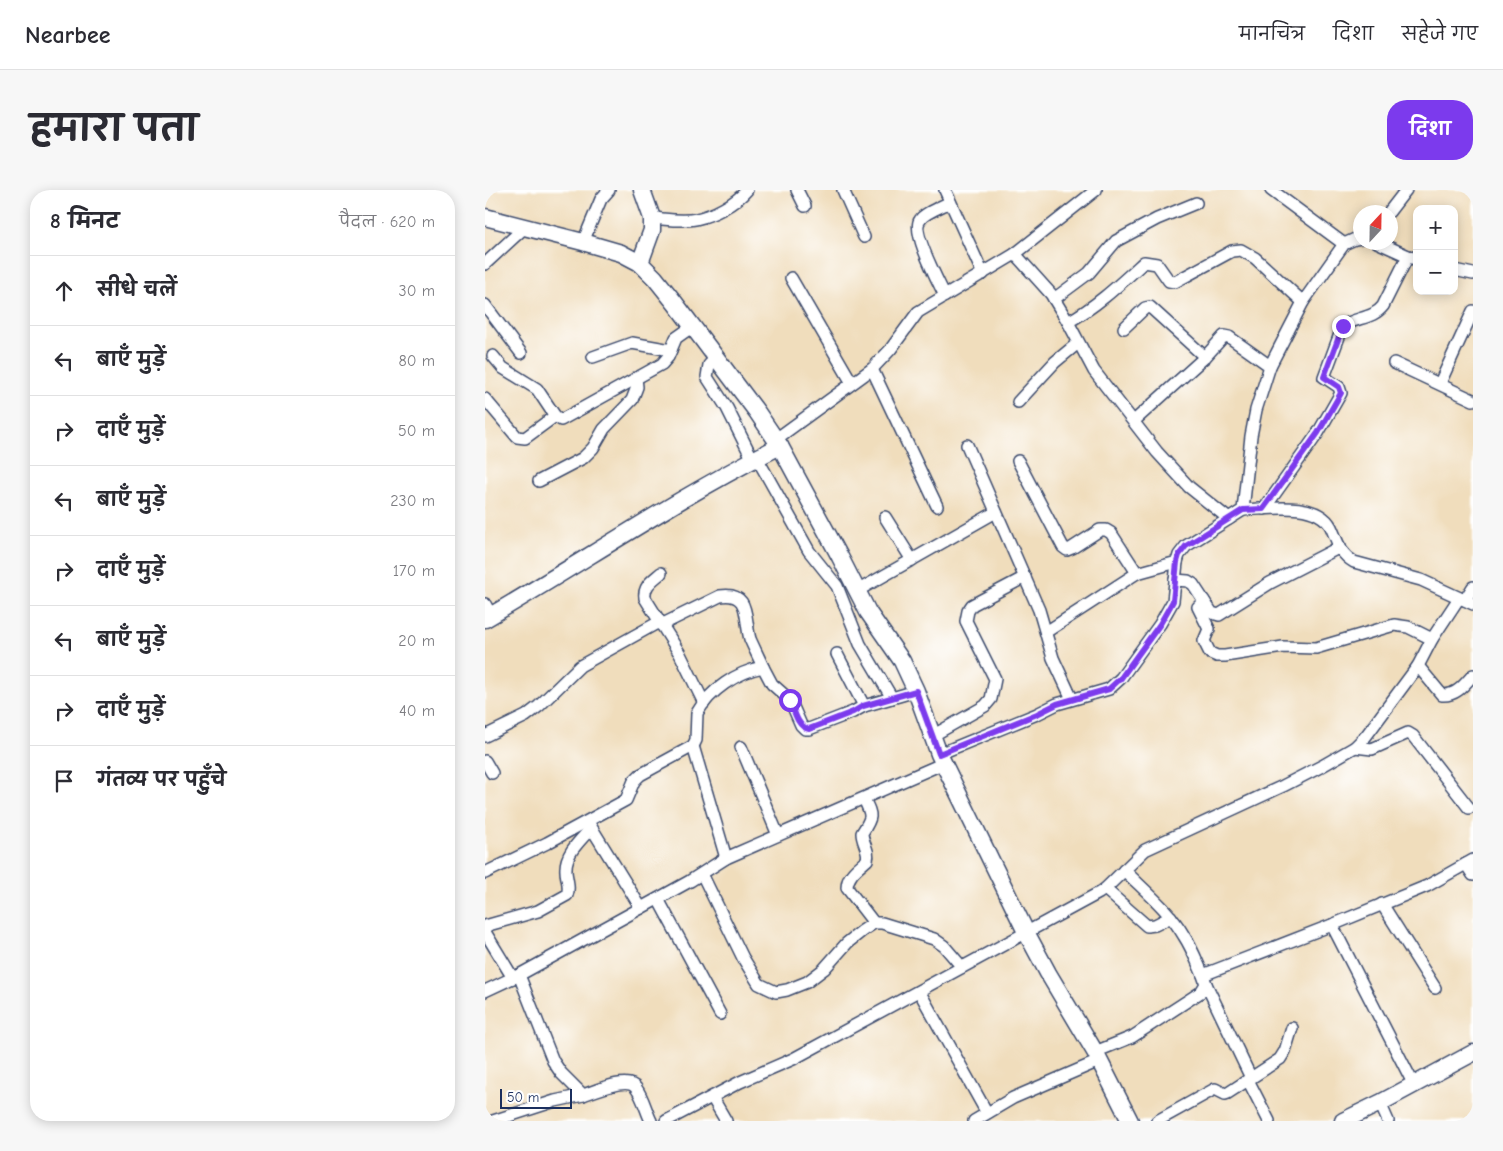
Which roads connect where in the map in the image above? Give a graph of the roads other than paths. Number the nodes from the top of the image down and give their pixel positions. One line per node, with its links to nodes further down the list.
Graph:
1 (609, 190): 19 (street)
2 (642, 190): 15 (main road)
3 (747, 190): 15 (street)
4 (797, 190): 13 (street)
5 (843, 190): 17 (street)
6 (945, 190): 10 (street)
7 (1095, 190): 22 (street)
8 (1271, 190): 20 (street)
9 (1403, 192): 12 (street)
10 (950, 202): 27 (street); 30 (street)
11 (1196, 203): 31 (street)
12 (1394, 205)
13 (805, 206)
14 (485, 217): 16 (main road)
15 (652, 218): 24 (main road)
16 (525, 226): 19 (main road); 25 (street)
17 (864, 237)
18 (1353, 240): 20 (street)
19 (583, 242): 24 (main road)
20 (1344, 244): 32 (street)
21 (1394, 250): 23 (street)
22 (1015, 254): 27 (street); 31 (street)
23 (1412, 258): 62 (street)
24 (640, 263): 36 (main road)
25 (485, 264)
26 (1458, 271): 28 (street)
27 (983, 274): 30 (street)
28 (1473, 274)
29 (791, 278): 49 (street)
30 (945, 296): 47 (street)
31 (1054, 299): 35 (street)
32 (1303, 302): 35 (street); 46 (street)
33 (485, 305): 40 (street)
34 (1473, 311): 50 (street)
35 (1068, 322): 38 (street)
36 (693, 326): 39 (street); 43 (main road)
37 (1124, 328): 42 (street)
38 (1078, 342): 53 (street); 55 (street)
39 (671, 350): 44 (street); 48 (street)
40 (521, 352)
41 (493, 356): 54 (street)
42 (1205, 356): 46 (street); 55 (street)
43 (717, 357): 56 (main road); 58 (street)
44 (593, 358)
45 (1394, 363): 50 (street)
46 (1270, 366): 63 (street)
47 (872, 369): 49 (street); 61 (street)
48 (636, 378): 54 (street); 60 (street)
49 (852, 383): 56 (street)
50 (1440, 383): 52 (street)
51 (485, 399): 54 (street)
52 (1473, 400)
53 (1018, 402)
54 (555, 416)
55 (1134, 422): 66 (street)
56 (778, 443): 58 (main road); 75 (main road)
57 (967, 445): 64 (street)
58 (755, 459): 78 (main road); 87 (street)
59 (1018, 461): 71 (street)
60 (539, 482)
61 (937, 506)
62 (1263, 509): 63 (street); 67 (street)
63 (1243, 510): 66 (street)
64 (996, 512): 68 (street); 72 (street)
65 (885, 517): 68 (street)
66 (1229, 519): 69 (street)
67 (1340, 547): 76 (street); 77 (street)
68 (912, 560): 75 (street)
69 (1177, 562): 71 (street); 73 (street)
70 (661, 573): 79 (street)
71 (1137, 573): 80 (street)
72 (1025, 577): 80 (street); 92 (street)
73 (1175, 580): 76 (street); 88 (street)
74 (1473, 587): 77 (street)
75 (857, 590): 86 (main road)
76 (1204, 601): 81 (street)
77 (1466, 601): 81 (street)
78 (487, 613)
79 (660, 623): 84 (street); 89 (street); 91 (street)
80 (1045, 632): 88 (street)
81 (1432, 639): 83 (street)
82 (837, 654): 90 (street)
83 (1418, 666): 85 (street); 95 (street)
84 (763, 667): 89 (street); 90 (street)
85 (1473, 675)
86 (916, 691): 87 (street); 92 (main road)
87 (892, 698): 90 (street)
88 (1072, 699): 96 (street)
89 (704, 703): 93 (street)
90 (863, 706)
91 (485, 736)
92 (932, 736): 96 (main road)
93 (693, 746): 101 (street); 103 (street)
94 (741, 747): 102 (street)
95 (1355, 747): 100 (street); 105 (street)
96 (942, 758): 99 (street); 118 (main road)
97 (485, 761): 98 (street)
98 (492, 774)
99 (864, 798): 102 (street); 114 (street)
100 (1469, 808)
101 (589, 824): 106 (street); 112 (street); 116 (street)
102 (778, 835): 103 (street)
103 (726, 858): 107 (street)
104 (1470, 862): 108 (street); 111 (street)
105 (1123, 870): 109 (street); 113 (street)
106 (485, 873)
107 (702, 874): 110 (street); 114 (street)
108 (1473, 875)
109 (1105, 889): 113 (street); 118 (street)
110 (658, 899): 112 (street); 125 (street)
111 (1382, 904): 115 (street); 122 (street)
112 (641, 908): 120 (street)
113 (1171, 917): 121 (street)
114 (874, 923): 119 (street)
115 (1333, 925): 121 (street); 130 (street)
116 (485, 926)
117 (485, 932): 120 (street)
118 (1026, 932): 119 (street); 128 (main road)
119 (962, 967): 124 (street)
120 (516, 977): 123 (street); 131 (street)
121 (1204, 980): 128 (street); 129 (street)
122 (1435, 988)
123 (485, 991)
124 (919, 991): 132 (street); 134 (street)
125 (720, 1014)
126 (1292, 1028): 129 (street)
127 (1473, 1053): 130 (main road)
128 (1097, 1056): 134 (street); 142 (main road)
129 (1249, 1079): 143 (street); 144 (street)
130 (1414, 1085): 133 (main road)
131 (583, 1095): 137 (street); 138 (street)
132 (712, 1097): 139 (street); 140 (street)
133 (1380, 1103): 145 (main road); 146 (street)
134 (987, 1113): 141 (street)
135 (485, 1117): 136 (street)
136 (487, 1121)
137 (493, 1121)
138 (651, 1121)
139 (666, 1121)
140 (726, 1121)
141 (974, 1121)
142 (1130, 1121)
143 (1157, 1121)
144 (1269, 1121)
145 (1343, 1121)
146 (1388, 1121)

